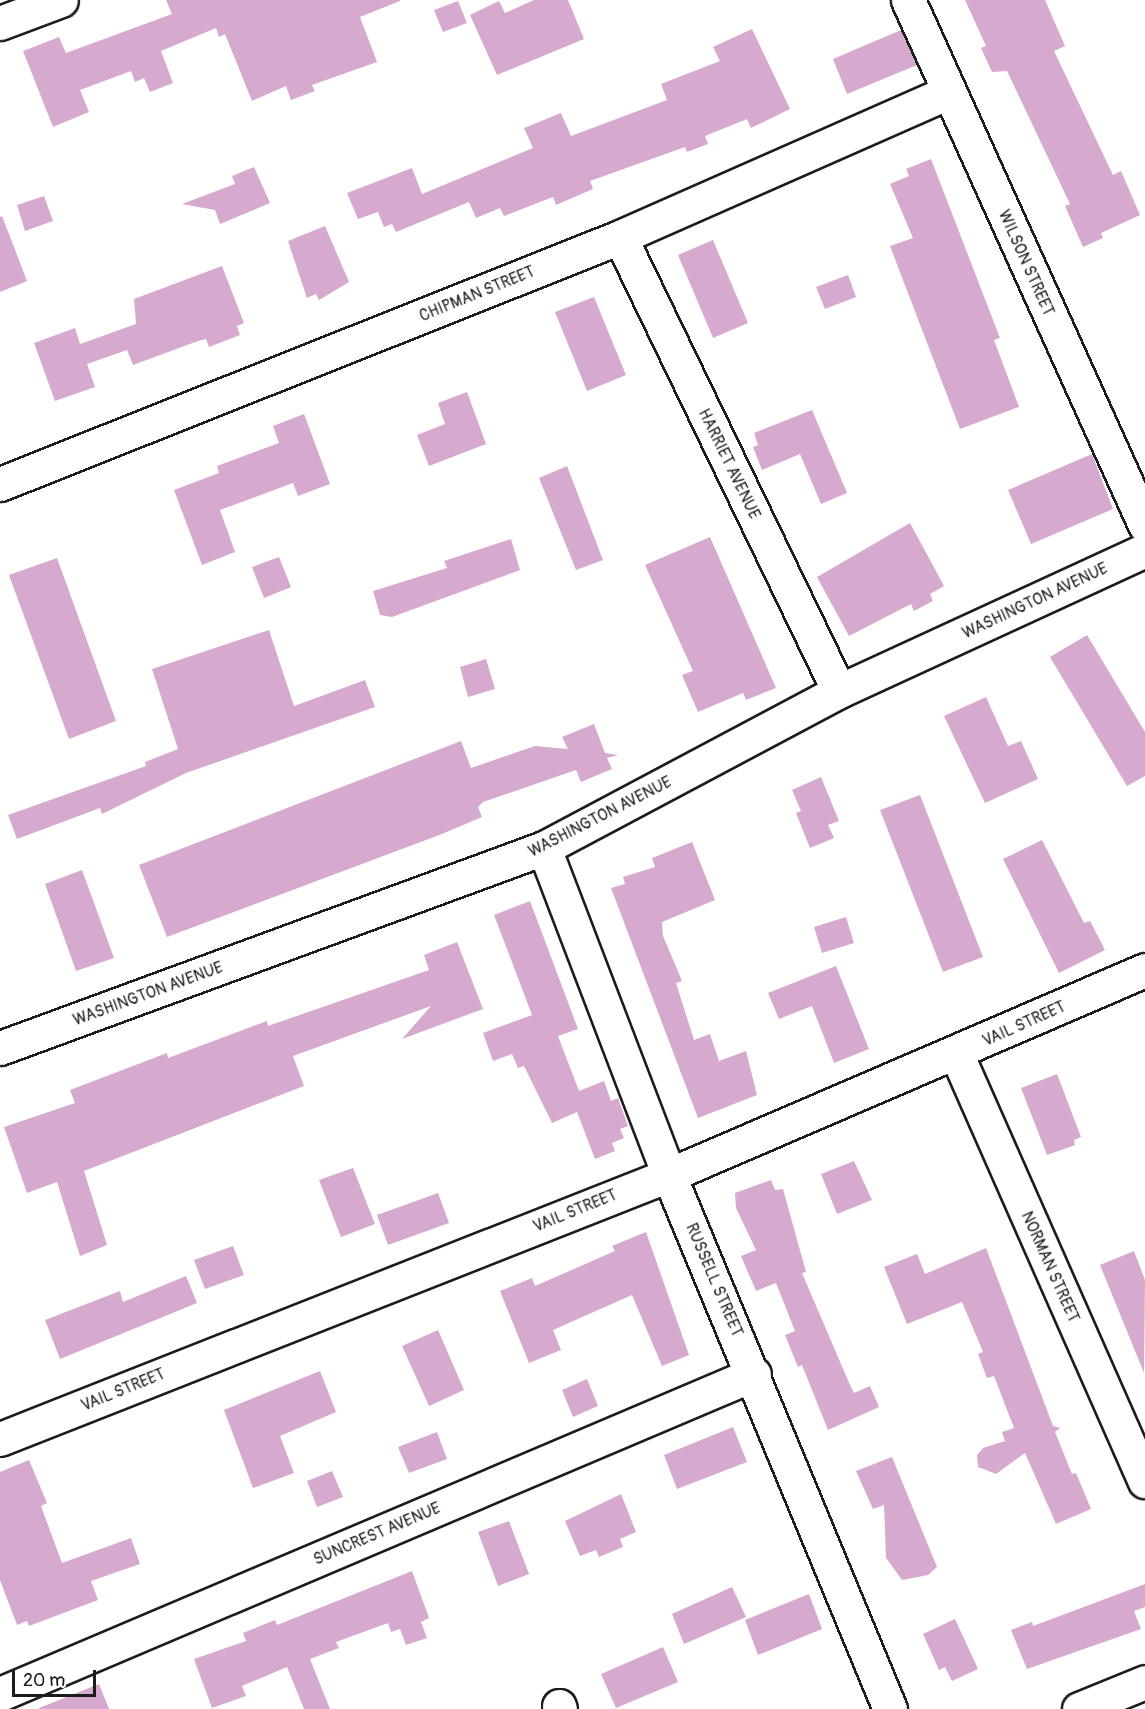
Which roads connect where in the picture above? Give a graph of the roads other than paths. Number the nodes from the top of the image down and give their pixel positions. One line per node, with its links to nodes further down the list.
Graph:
1 (61, 0): 3 (street)
2 (908, 0): 4 (street, WILSON STREET)
3 (0, 23)
4 (948, 92): 5 (street, CHIPMAN STREET); 7 (street, WILSON STREET)
5 (620, 237): 6 (street, CHIPMAN STREET); 9 (street, HARRIET AVENUE)
6 (0, 484)
7 (1145, 525)
8 (1145, 550): 9 (street, WASHINGTON AVENUE)
9 (839, 691): 10 (street, WASHINGTON AVENUE)
10 (544, 848): 12 (street, WASHINGTON AVENUE); 14 (street, RUSSELL STREET)
11 (1145, 970): 13 (street, VAIL STREET)
12 (0, 1048)
13 (956, 1053): 14 (street, VAIL STREET); 17 (street, NORMAN STREET)
14 (669, 1175): 15 (street, RUSSELL STREET); 16 (street, VAIL STREET)
15 (754, 1374): 19 (street, SUNCREST AVENUE); 20 (street, RUSSELL STREET)
16 (0, 1439)
17 (1145, 1481)
18 (1145, 1683): 21 (street)
19 (0, 1694)
20 (890, 1709)
21 (1079, 1709)

